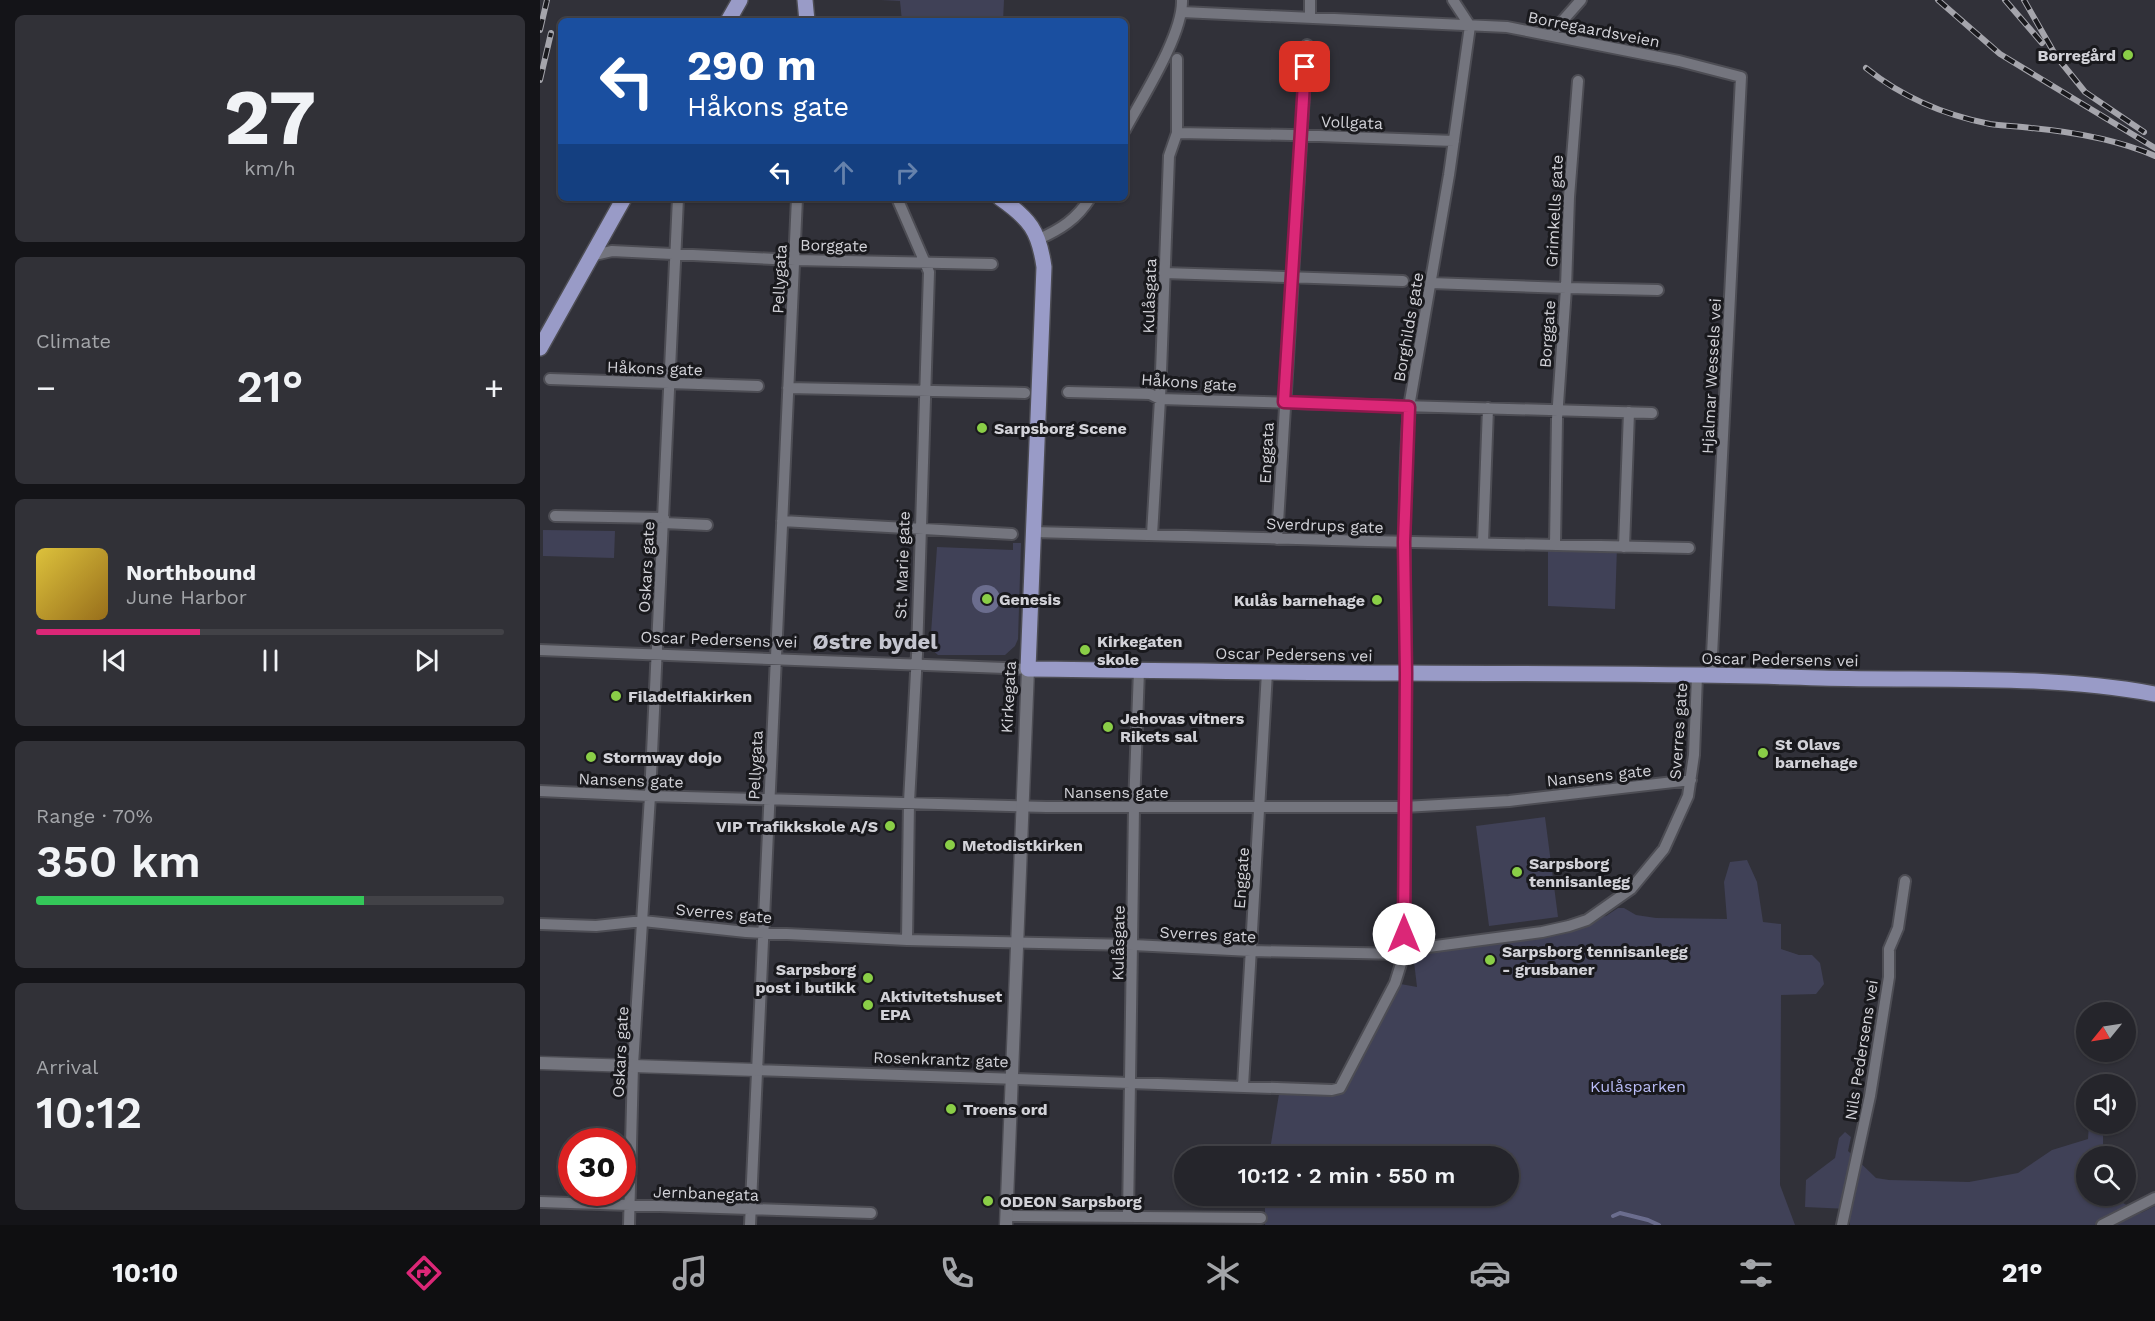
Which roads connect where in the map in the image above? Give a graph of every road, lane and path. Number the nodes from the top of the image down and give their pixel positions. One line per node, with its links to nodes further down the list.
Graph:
1 (805, 0): 10 (main road)
2 (1182, 0): 7 (street)
3 (1310, 0): 8 (street)
4 (1453, 0): 11 (street)
5 (1581, 0): 12 (street)
6 (735, 2): 9 (main road)
7 (1182, 12): 8 (street, Borregaardsveien); 17 (street)
8 (1310, 17): 11 (street, Borregaardsveien)
9 (729, 18)
10 (807, 18)
11 (1470, 26): 12 (street, Borregaardsveien); 20 (street, Borghilds gate)
12 (1550, 35): 15 (street, Borregaardsveien)
13 (1307, 45): 19 (street, Enggata)
14 (1177, 59): 18 (street, Kulåsgata)
15 (1741, 77): 76 (street, Hjalmar Wessels vei)
16 (1578, 81): 37 (street, Grimkells gate)
17 (1128, 123)
18 (1177, 133): 19 (street, Vollgata); 33 (street, Kulåsgata)
19 (1301, 135): 20 (street, Vollgata); 34 (street, Enggata)
20 (1454, 141): 36 (street, Borghilds gate)
21 (622, 201): 29 (main road)
22 (678, 201): 28 (street, Oskars gate)
23 (797, 201): 30 (street, Pellygata)
24 (898, 201): 31 (street, St. Marie gate)
25 (1004, 201): 27 (main road)
26 (1088, 201): 27 (street)
27 (1039, 239): 59 (main road, Kirkegata)
28 (675, 254): 29 (street, Borggate); 30 (street, Borggate); 41 (street, Oskars gate)
29 (590, 256): 39 (main road)
30 (795, 260): 31 (street, Borggate); 43 (street, Pellygata)
31 (926, 262): 32 (street, Borggate); 44 (street, St. Marie gate)
32 (992, 264)
33 (1164, 273): 34 (street); 47 (street, Kulåsgata)
34 (1293, 277): 35 (street); 48 (street, Enggata)
35 (1403, 281)
36 (1431, 283): 37 (street, Borggate); 49 (street, Borghilds gate)
37 (1566, 288): 38 (street, Grimkells gate); 51 (street, Borggate)
38 (1658, 290)
39 (540, 348)
40 (550, 379): 41 (street, Håkons gate)
41 (669, 383): 42 (street, Håkons gate); 55 (street, Oskars gate)
42 (758, 386)
43 (788, 388): 44 (street); 56 (street, Pellygata)
44 (925, 391): 46 (street); 58 (street, St. Marie gate)
45 (1068, 392): 47 (street, Håkons gate)
46 (1025, 393)
47 (1161, 399): 48 (street, Håkons gate); 61 (street, Kulåsgata)
48 (1284, 402): 49 (street, Håkons gate); 62 (street, Enggata)
49 (1409, 407): 50 (street, Håkons gate); 63 (street, Borghilds gate)
50 (1488, 408): 51 (street, Håkons gate); 64 (street)
51 (1558, 409): 52 (street, Håkons gate); 65 (street)
52 (1629, 412): 53 (street, Håkons gate); 66 (street)
53 (1652, 413)
54 (555, 516): 55 (street)
55 (664, 521): 57 (street); 69 (street, Oskars gate)
56 (782, 521): 58 (street); 70 (street, Pellygata)
57 (707, 525)
58 (921, 529): 60 (street); 71 (street, St. Marie gate)
59 (1033, 532): 61 (street, Sverdrups gate); 72 (main road, Kirkegata)
60 (1012, 534)
61 (1152, 535): 62 (street, Sverdrups gate)
62 (1277, 539): 63 (street, Sverdrups gate)
63 (1404, 542): 64 (street, Sverdrups gate); 75 (street, Borghilds gate)
64 (1483, 543): 65 (street, Sverdrups gate)
65 (1555, 544): 66 (street, Sverdrups gate)
66 (1624, 547): 67 (street, Sverdrups gate)
67 (1689, 548)
68 (540, 650): 69 (street, Oscar Pedersens vei)
69 (657, 655): 70 (street, Oscar Pedersens vei); 80 (street, Oskars gate)
70 (775, 660): 71 (street, Oscar Pedersens vei); 81 (street, Pellygata)
71 (916, 664): 72 (street, Oscar Pedersens vei); 82 (street, St. Marie gate)
72 (1028, 669): 73 (main road, Oscar Pedersens vei); 83 (street, Kirkegata)
73 (1139, 670): 74 (main road, Oscar Pedersens vei); 84 (street, Kulåsgate)
74 (1266, 672): 75 (main road, Oscar Pedersens vei); 85 (street, Enggate)
75 (1406, 673): 76 (main road, Oscar Pedersens vei); 86 (street, Borghilds gate)
76 (1704, 675): 77 (main road, Oscar Pedersens vei); 78 (street, Sverres gate)
77 (2155, 694)
78 (1691, 780): 86 (street, Nansens gate); 95 (street, Sverres gate)
79 (540, 792): 80 (street, Nansens gate)
80 (650, 796): 81 (street, Nansens gate); 88 (street, Oskars gate)
81 (768, 799): 82 (street, Nansens gate); 90 (street, Pellygata)
82 (909, 802): 83 (street, Nansens gate); 91 (street, St. Marie gate)
83 (1021, 806): 84 (street, Nansens gate); 92 (street, Kirkegata)
84 (1134, 807): 85 (street, Nansens gate); 93 (street, Kulåsgate)
85 (1260, 807): 86 (street, Nansens gate); 94 (street, Enggate)
86 (1404, 807): 95 (street, Borghilds gate)
87 (1905, 881): 115 (street, Nils Pedersens vei)
88 (643, 921): 89 (street, Sverres gate); 90 (street, Sverres gate); 97 (street, Oskars gate)
89 (540, 924)
90 (763, 933): 91 (street, Sverres gate); 98 (street, Pellygata)
91 (907, 940): 92 (street, Sverres gate)
92 (1018, 943): 93 (street, Sverres gate); 99 (street, Kirkegata)
93 (1133, 945): 94 (street, Sverres gate); 100 (street, Kulåsgate)
94 (1251, 951): 95 (street, Sverres gate); 101 (street, Enggate)
95 (1404, 954): 102 (street, Borghilds gate)
96 (540, 1064): 97 (street, Rosenkrantz gate)
97 (633, 1065): 98 (street, Rosenkrantz gate); 103 (street, Oskars gate)
98 (757, 1070): 99 (street, Rosenkrantz gate); 108 (street, Pellygata)
99 (1012, 1078): 100 (street, Rosenkrantz gate); 112 (street, Kirkegata)
100 (1130, 1084): 101 (street, Rosenkrantz gate); 110 (street, Kulåsgate)
101 (1243, 1086): 102 (street, Rosenkrantz gate)
102 (1340, 1088)
103 (632, 1128)
104 (2155, 1198): 116 (street)
105 (540, 1202): 106 (street, Jernbanegata)
106 (558, 1203)
107 (631, 1206): 108 (street, Jernbanegata); 113 (street, Oskars gate)
108 (751, 1209): 109 (street, Jernbanegata); 114 (street, Pellygata)
109 (871, 1213)
110 (1128, 1217): 111 (street); 112 (street)
111 (1261, 1218)
112 (1006, 1221)
113 (629, 1225)
114 (750, 1225)
115 (1842, 1225)
116 (2102, 1225)

